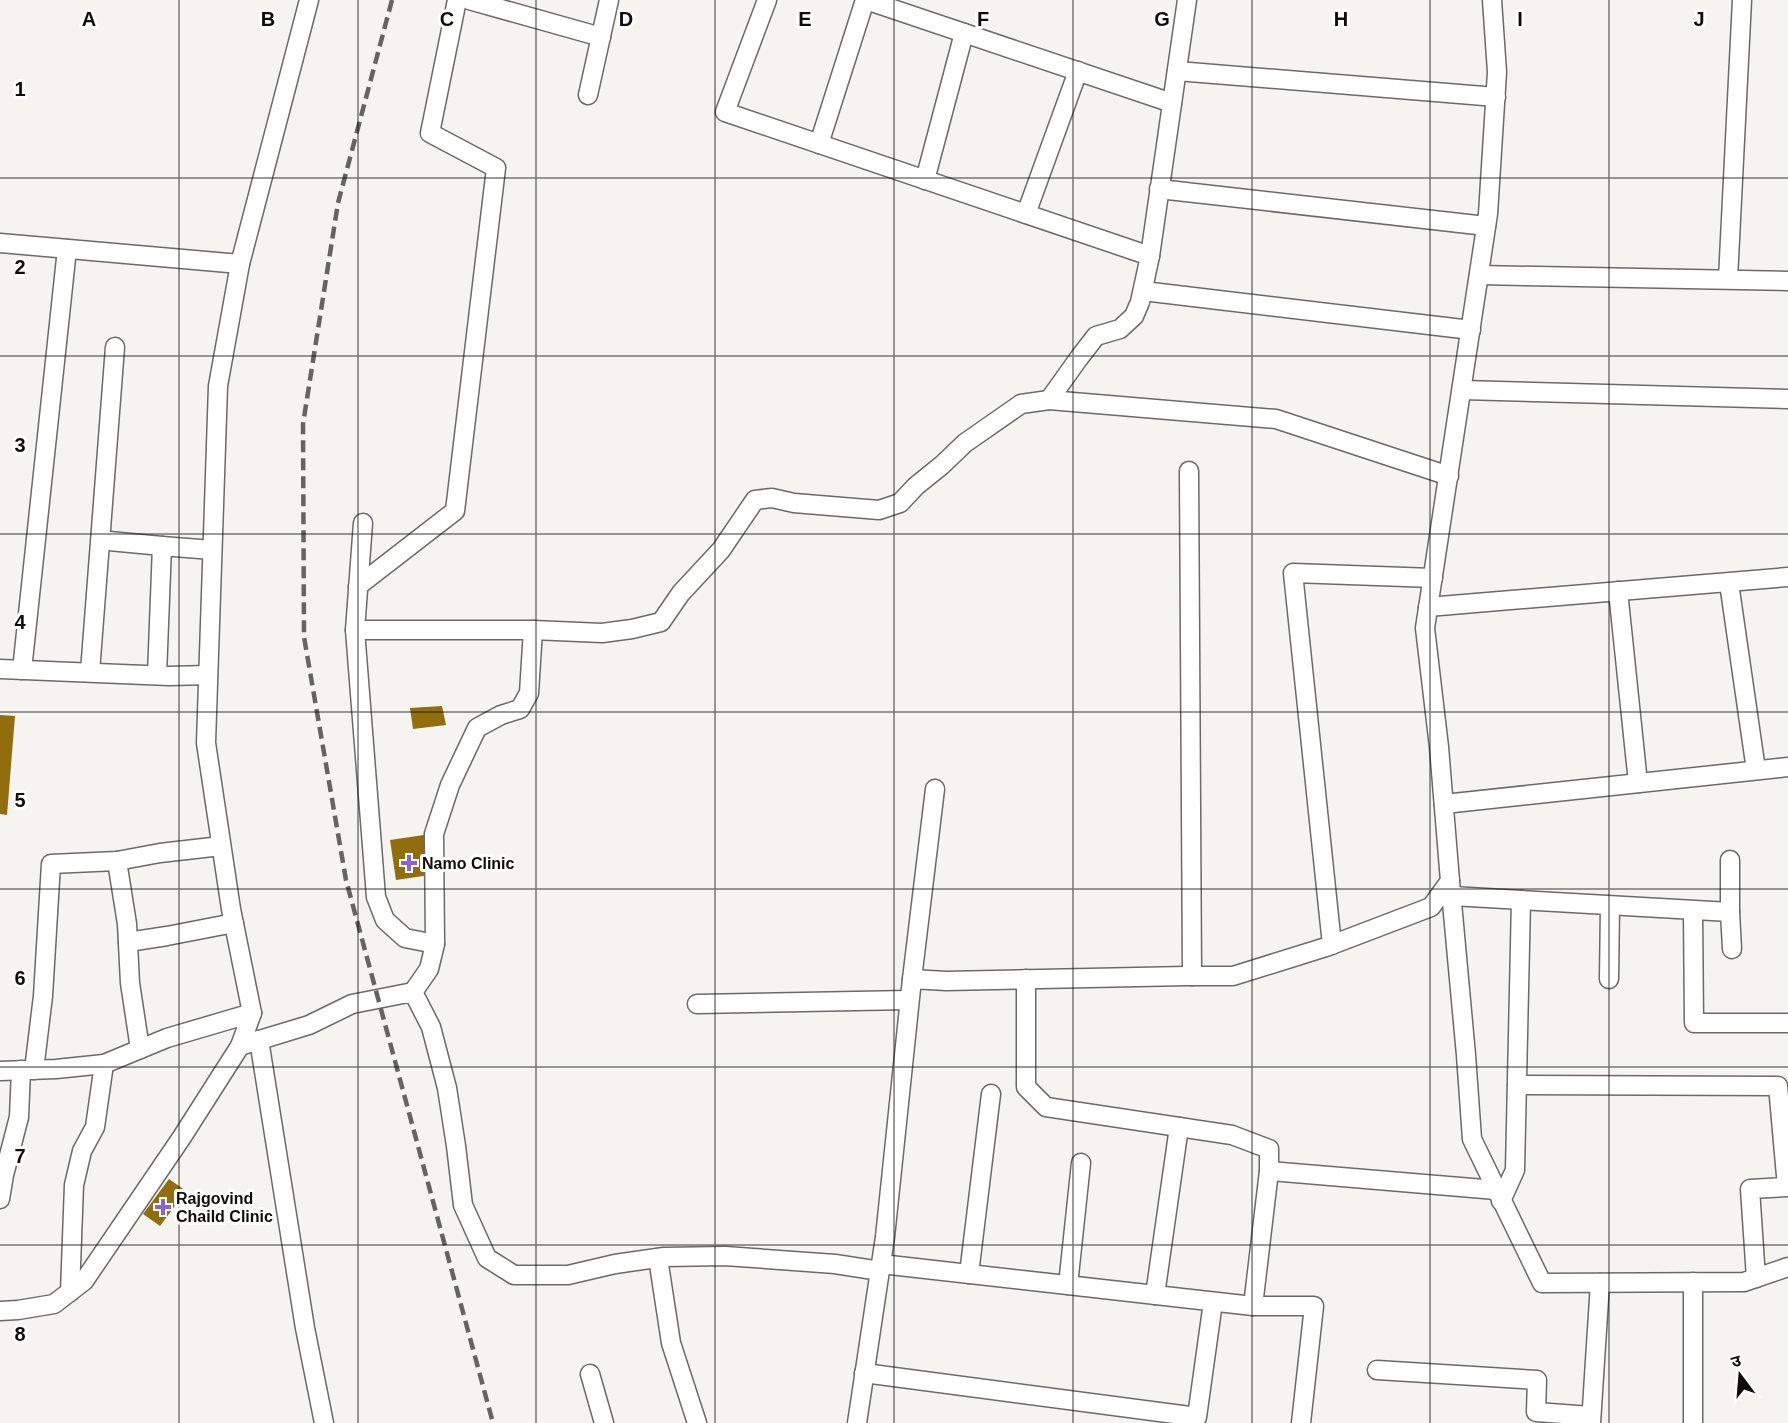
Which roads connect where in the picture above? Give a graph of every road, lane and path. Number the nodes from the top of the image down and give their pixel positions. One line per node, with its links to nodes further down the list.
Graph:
1 (309, 0): 26 (street)
2 (457, 0): 45 (street)
3 (469, 0): 12 (street)
4 (609, 0): 12 (street)
5 (767, 0): 18 (street)
6 (866, 0): 10 (street); 18 (street)
7 (1187, 0): 13 (street)
8 (1492, 0): 16 (street)
9 (1742, 0): 28 (street)
10 (917, 8): 11 (street)
11 (964, 33): 14 (street); 19 (street)
12 (601, 37): 15 (street)
13 (1177, 71): 16 (street); 17 (street)
14 (1078, 72): 17 (street); 21 (street)
15 (588, 95)
16 (1496, 97): 22 (street)
17 (1172, 103): 20 (street)
18 (819, 144): 19 (street)
19 (925, 180): 21 (street)
20 (1159, 189): 22 (street); 25 (street)
21 (1026, 214): 25 (street)
22 (1486, 226): 27 (street)
23 (0, 243): 24 (street)
24 (67, 249): 26 (street); 51 (street)
25 (1150, 256): 30 (street)
26 (240, 264): 41 (street)
27 (1479, 275): 28 (street); 31 (street)
28 (1728, 279): 29 (street)
29 (1788, 281)
30 (1143, 291): 31 (street); 35 (street)
31 (1471, 330): 33 (street)
32 (115, 347): 52 (street)
33 (1462, 390): 34 (street); 37 (street)
34 (1788, 399)
35 (1049, 400): 37 (street); 49 (street)
36 (1189, 471): 73 (street)
37 (1449, 476): 43 (street)
38 (363, 523): 45 (street)
39 (109, 541): 40 (street)
40 (162, 546): 41 (street); 53 (street)
41 (212, 550): 54 (street)
42 (1788, 577): 44 (street)
43 (1432, 578): 47 (street); 71 (street)
44 (1729, 582): 46 (street); 56 (street)
45 (358, 586): 48 (street)
46 (1618, 591): 47 (street); 57 (street)
47 (1428, 607): 59 (street)
48 (355, 630): 49 (street); 70 (street)
49 (533, 630): 70 (street)
50 (0, 669): 51 (street)
51 (22, 670): 52 (street)
52 (90, 672): 53 (street)
53 (157, 675): 54 (street)
54 (208, 675): 60 (street)
55 (1788, 767): 56 (street)
56 (1756, 770): 57 (street)
57 (1638, 783): 59 (street)
58 (935, 789): 74 (street)
59 (1444, 804): 63 (street)
60 (221, 846): 62 (street); 68 (street)
61 (1730, 860): 67 (street)
62 (117, 861): 69 (street); 86 (street)
63 (1451, 889): 64 (street); 71 (street); 93 (street)
64 (1521, 900): 65 (street); 88 (street)
65 (1610, 906): 66 (street); 76 (street)
66 (1693, 911): 67 (street); 81 (street)
67 (1730, 912): 72 (street)
68 (234, 923): 69 (street); 80 (street)
69 (128, 942): 84 (street)
70 (435, 944): 77 (street)
71 (1332, 945): 73 (street)
72 (1732, 949)
73 (1192, 976): 75 (street)
74 (912, 979): 75 (street); 78 (street)
75 (1026, 979): 90 (street)
76 (1609, 979)
77 (413, 992): 82 (street); 95 (street)
78 (909, 1000): 79 (street); 96 (street)
79 (697, 1004)
80 (252, 1013): 83 (street); 84 (street)
81 (1788, 1023)
82 (259, 1040): 83 (street); 112 (street)
83 (240, 1046): 103 (street)
84 (140, 1049): 85 (street)
85 (104, 1064): 86 (street); 103 (street)
86 (28, 1070): 87 (street); 94 (street)
87 (0, 1071)
88 (1517, 1085): 93 (street); 99 (street)
89 (992, 1094): 98 (street)
90 (1179, 1127): 92 (street); 104 (street)
91 (1081, 1163): 102 (street)
92 (1269, 1171): 93 (street); 106 (street)
93 (1499, 1195): 101 (street)
94 (0, 1199)
95 (658, 1258): 96 (street); 114 (street)
96 (880, 1267): 98 (street); 109 (street)
97 (1788, 1267): 99 (street)
98 (969, 1274): 102 (street)
99 (1756, 1278): 100 (street)
100 (1693, 1282): 101 (street); 117 (street)
101 (1600, 1283): 111 (street)
102 (1068, 1285): 104 (street)
103 (70, 1292): 107 (street)
104 (1155, 1295): 105 (street)
105 (1213, 1302): 106 (street); 109 (street)
106 (1252, 1306): 116 (street)
107 (0, 1311)
108 (1377, 1370): 111 (street)
109 (864, 1372): 115 (street)
110 (590, 1374): 113 (street)
111 (1591, 1420)
112 (324, 1423)
113 (604, 1423)
114 (697, 1423)
115 (857, 1423)
116 (1301, 1423)
117 (1693, 1423)

